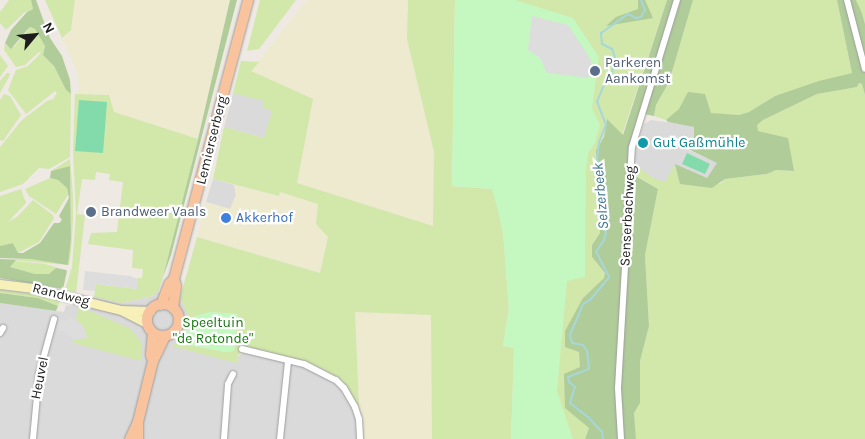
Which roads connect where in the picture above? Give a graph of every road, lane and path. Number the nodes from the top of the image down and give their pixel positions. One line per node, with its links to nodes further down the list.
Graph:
1 (248, 0): 5 (main road, Lemierserberg)
2 (677, 0): 26 (street, Senserbachweg)
3 (847, 0): 4 (street)
4 (865, 69)
5 (174, 279): 7 (main road, Lemierserberg); 8 (main road, Lemierserberg)
6 (0, 284): 9 (main road, Randweg)
7 (161, 305): 8 (main road); 10 (main road)
8 (173, 308): 14 (main road)
9 (121, 310): 10 (main road, Randweg); 12 (main road, Randweg)
10 (150, 311): 12 (main road)
11 (54, 319): 20 (street, Heuvel)
12 (147, 323): 13 (main road)
13 (153, 333): 14 (main road); 16 (main road)
14 (165, 336): 16 (main road)
15 (242, 349): 17 (street)
16 (153, 361): 19 (main road)
17 (288, 361): 24 (street); 25 (street)
18 (233, 374): 23 (street)
19 (138, 422): 21 (main road); 22 (main road)
20 (33, 439)
21 (130, 439)
22 (138, 439)
23 (224, 439)
24 (280, 439)
25 (360, 439)
26 (621, 439)

